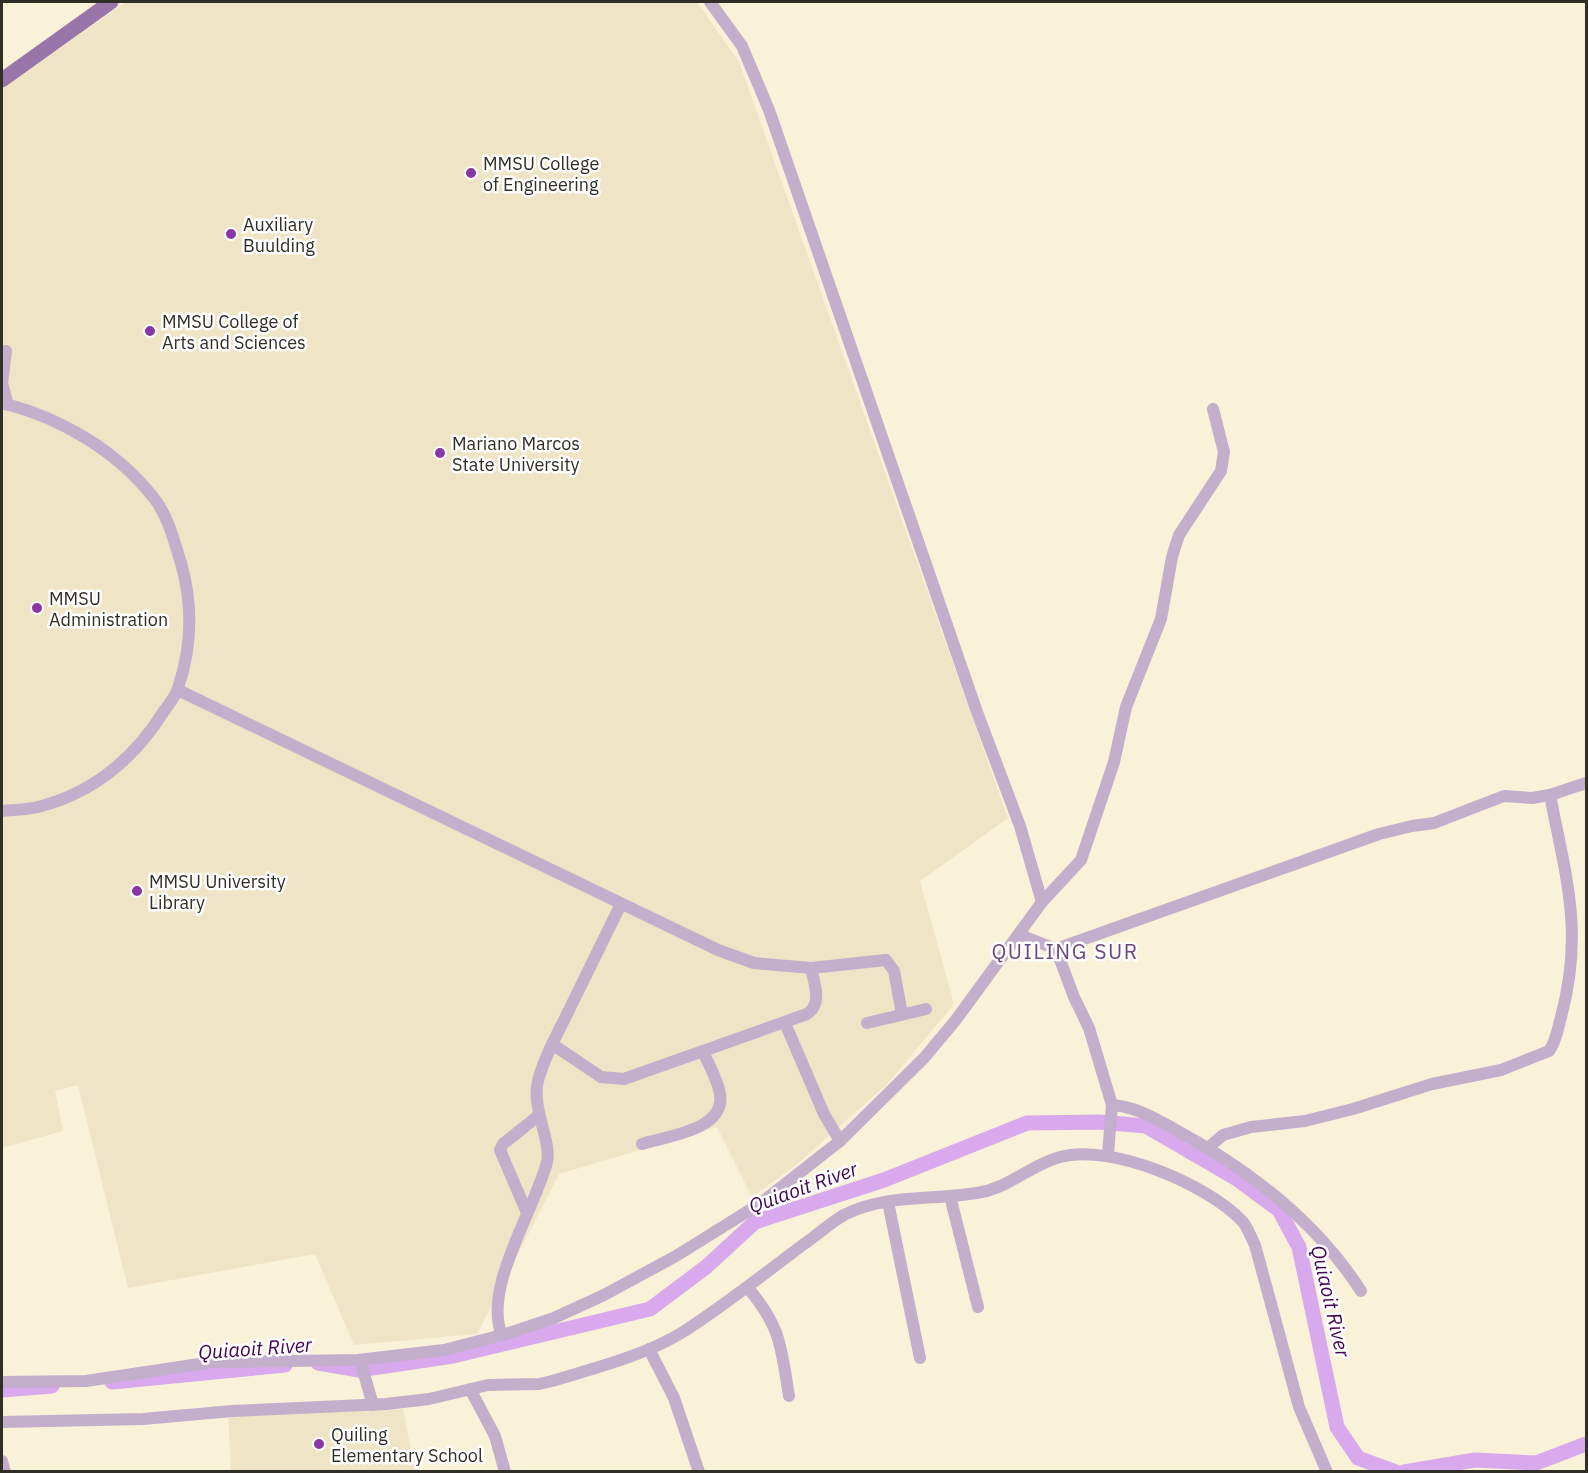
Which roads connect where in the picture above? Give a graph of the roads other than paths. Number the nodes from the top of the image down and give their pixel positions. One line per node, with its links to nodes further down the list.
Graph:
1 (111, 2): 3 (main road)
2 (710, 2): 11 (street)
3 (2, 80)
4 (2, 354): 5 (street)
5 (5, 404): 7 (street)
6 (1213, 410): 11 (street)
7 (178, 690): 10 (street); 12 (street)
8 (1587, 783): 9 (street)
9 (1550, 795): 14 (street); 26 (street)
10 (2, 811)
11 (1042, 902): 13 (street)
12 (621, 904): 15 (street); 20 (street)
13 (1020, 935): 14 (street); 24 (street)
14 (1056, 950): 22 (street)
15 (811, 968): 17 (street); 18 (street)
16 (926, 1009): 17 (street)
17 (902, 1014): 19 (street)
18 (785, 1023): 21 (street); 24 (street)
19 (867, 1023)
20 (552, 1044): 21 (street); 23 (street)
21 (703, 1051): 25 (street)
22 (1112, 1110): 26 (street); 27 (street)
23 (538, 1116): 30 (street); 30 (street)
24 (840, 1142): 34 (street)
25 (642, 1144)
26 (1209, 1148): 32 (street)
27 (1109, 1151): 28 (street); 47 (street)
28 (950, 1196): 29 (street); 33 (street)
29 (888, 1202): 31 (street); 36 (street)
30 (527, 1213): 34 (street)
31 (747, 1287): 35 (street); 40 (street)
32 (1361, 1291)
33 (978, 1307)
34 (502, 1335): 37 (street)
35 (649, 1349): 39 (street); 46 (street)
36 (921, 1358)
37 (362, 1364): 38 (street); 41 (street)
38 (2, 1382)
39 (470, 1389): 41 (street); 45 (street)
40 (789, 1396)
41 (372, 1401): 42 (street)
42 (2, 1422)
43 (2, 1461): 44 (street)
44 (5, 1472)
45 (504, 1472)
46 (699, 1472)
47 (1328, 1472)

